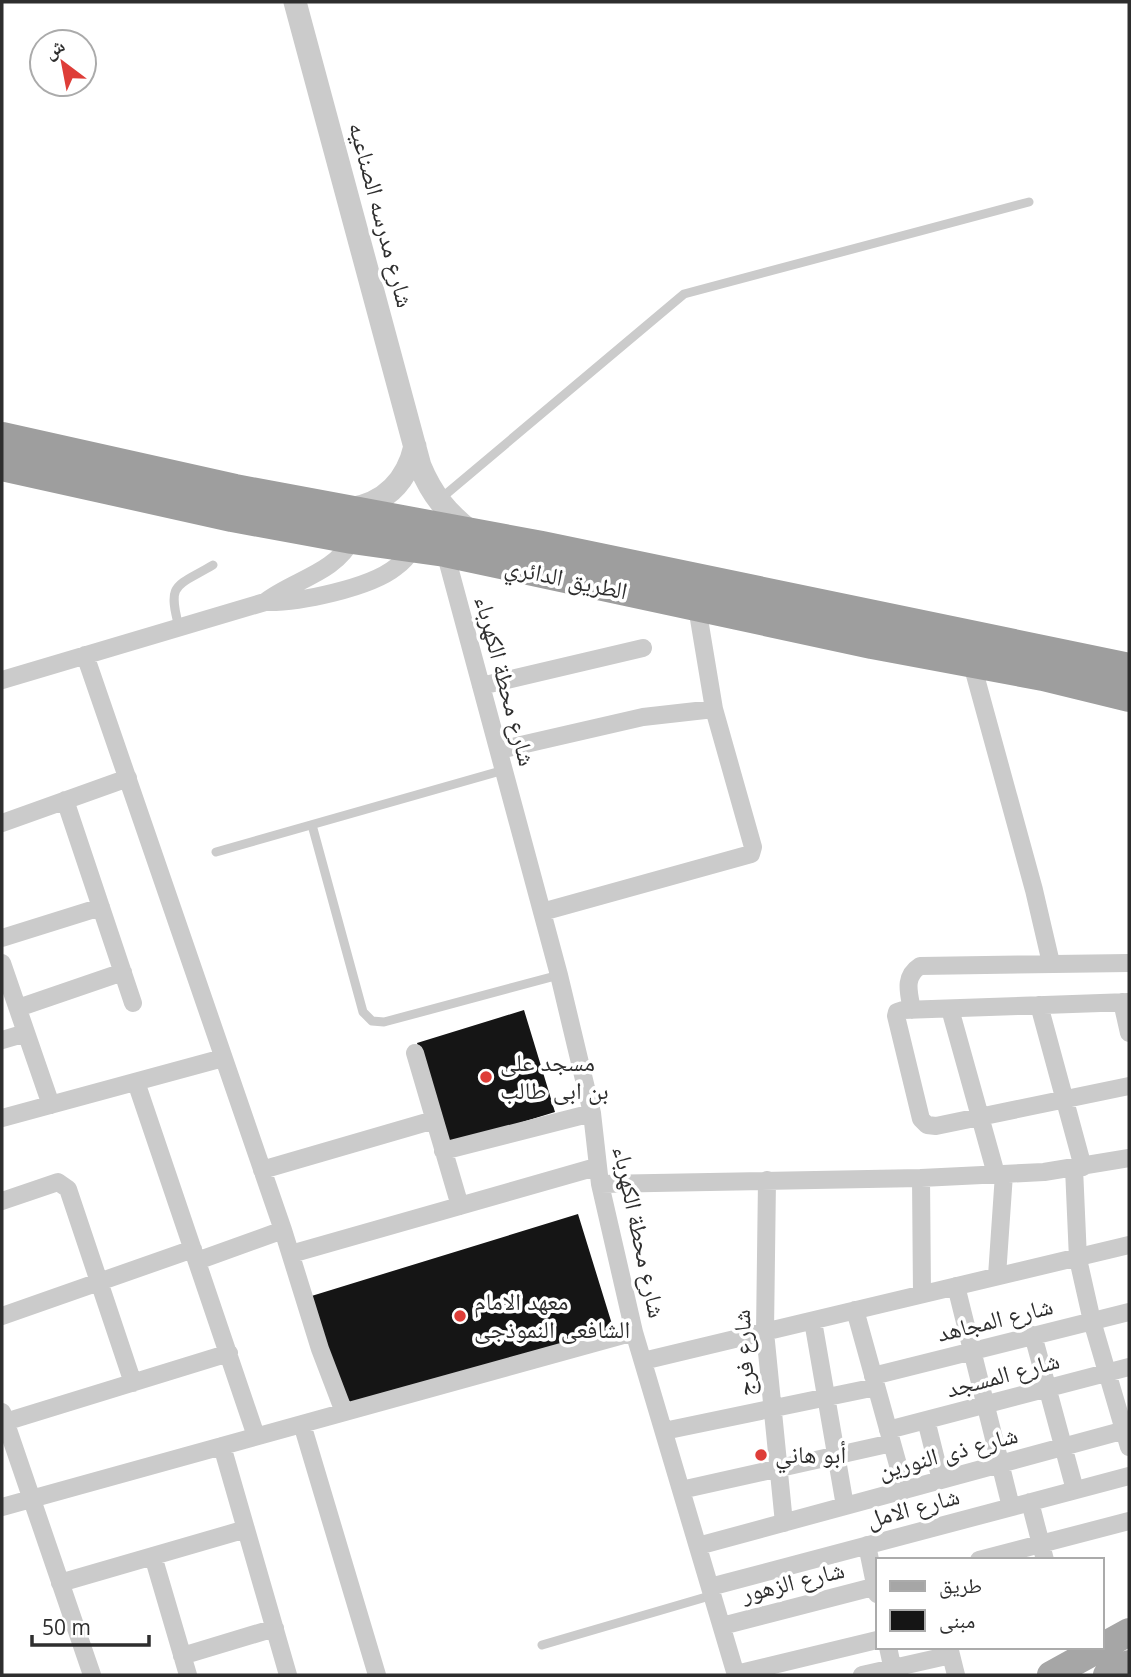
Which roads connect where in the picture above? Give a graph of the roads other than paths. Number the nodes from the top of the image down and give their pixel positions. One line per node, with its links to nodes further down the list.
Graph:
1 (295, 2): 4 (street, شارع مدرسه الصناعيه)
2 (1029, 202): 6 (lane)
3 (2, 437): 7 (highway, الطريق الدائري)
4 (415, 443): 6 (street, شارع مدرسه الصناعيه); 7 (street)
5 (2, 466): 9 (highway, الطريق الدائري)
6 (438, 501): 8 (street, شارع مدرسه الصناعيه)
7 (344, 510): 8 (highway, الطريق الدائري)
8 (471, 532): 15 (highway, الطريق الدائري)
9 (352, 539): 10 (highway, الطريق الدائري); 13 (street)
10 (414, 547): 11 (highway, الطريق الدائري); 13 (street)
11 (445, 552): 14 (highway, الطريق الدائري); 23 (street, شارع محطة الكهرباء)
12 (213, 565): 16 (lane)
13 (265, 602): 16 (street)
14 (697, 607): 17 (highway, الطريق الدائري); 25 (street)
15 (879, 615): 17 (highway); 21 (highway, الطريق الدائري)
16 (179, 627): 19 (street)
17 (872, 644): 20 (highway, الطريق الدائري)
18 (643, 648): 23 (street)
19 (85, 654): 22 (street); 28 (street)
20 (972, 664): 24 (highway, الطريق الدائري); 38 (street)
21 (1129, 668)
22 (2, 680)
23 (481, 686): 26 (street, شارع محطة الكهرباء)
24 (1129, 697)
25 (715, 709): 26 (street); 34 (street)
26 (499, 750): 27 (street, شارع محطة الكهرباء)
27 (504, 769): 31 (lane); 34 (street, شارع محطة الكهرباء)
28 (128, 778): 29 (street); 51 (street)
29 (65, 800): 30 (street); 33 (street)
30 (2, 823)
31 (312, 825): 32 (lane); 40 (lane)
32 (216, 852)
33 (100, 907): 35 (street); 39 (street)
34 (542, 912): 40 (street, شارع محطة الكهرباء)
35 (2, 938)
36 (1129, 962): 38 (street)
37 (2, 963): 44 (street)
38 (1051, 963): 46 (street)
39 (122, 972): 42 (street); 44 (street)
40 (559, 975): 56 (street, شارع محطة الكهرباء)
41 (1125, 1002): 43 (street); 48 (street)
42 (133, 1003)
43 (1039, 1005): 45 (street); 54 (street)
44 (18, 1009): 47 (street)
45 (950, 1009): 46 (street); 57 (street)
46 (912, 1010): 57 (street)
47 (26, 1033): 49 (street); 55 (street)
48 (1129, 1034)
49 (2, 1040)
50 (415, 1054): 59 (street)
51 (223, 1058): 52 (street); 63 (street)
52 (136, 1082): 55 (street); 73 (street)
53 (1129, 1086): 54 (street)
54 (1063, 1100): 57 (street); 62 (street)
55 (51, 1105): 58 (street)
56 (592, 1114): 60 (street); 65 (street, شارع محطة الكهرباء)
57 (980, 1117): 64 (street)
58 (2, 1118)
59 (434, 1120): 60 (street); 63 (street)
60 (443, 1151): 69 (street)
61 (1129, 1158): 62 (street)
62 (1078, 1167): 64 (street); 74 (street)
63 (262, 1170): 70 (street)
64 (1000, 1174): 66 (street); 75 (street)
65 (598, 1176): 67 (street); 69 (street); 84 (street, شارع محطة الكهرباء)
66 (921, 1178): 67 (street); 78 (street)
67 (767, 1180): 85 (street, شارع فرج)
68 (2, 1201): 76 (street)
69 (460, 1206): 72 (street)
70 (282, 1230): 72 (street); 73 (street)
71 (1129, 1245): 74 (street)
72 (290, 1254): 98 (street)
73 (195, 1255): 76 (street); 88 (street)
74 (1077, 1259): 75 (street); 83 (street)
75 (997, 1276): 77 (street)
76 (99, 1282): 81 (street); 93 (street)
77 (956, 1286): 78 (street); 87 (street)
78 (922, 1294): 79 (street)
79 (855, 1310): 82 (street); 92 (street)
80 (1129, 1311): 83 (street, شارع المجاهد)
81 (2, 1316)
82 (813, 1321): 85 (street); 95 (street)
83 (1092, 1321): 86 (street, شارع المجاهد); 91 (street)
84 (634, 1332): 89 (street, شارع محطة الكهرباء); 98 (street)
85 (765, 1332): 89 (street); 97 (street, شارع فرج)
86 (1033, 1335): 87 (street, شارع المجاهد); 94 (street)
87 (972, 1351): 92 (street, شارع المجاهد); 96 (street)
88 (229, 1353): 93 (street); 103 (street)
89 (643, 1362): 102 (street, شارع محطة الكهرباء)
90 (1129, 1367): 91 (street, شارع المسجد)
91 (1108, 1373): 94 (street, شارع المسجد); 104 (street)
92 (875, 1381): 95 (street, شارع المجاهد); 105 (street)
93 (133, 1383): 99 (street)
94 (1047, 1388): 96 (street, شارع المسجد); 107 (street)
95 (826, 1397): 97 (street, شارع المجاهد); 108 (street)
96 (986, 1405): 100 (street, شارع المسجد); 109 (street)
97 (772, 1408): 102 (street, شارع المجاهد); 110 (street, شارع فرج)
98 (344, 1412): 101 (street)
99 (4, 1417): 116 (street)
100 (926, 1420): 105 (street, شارع المسجد); 112 (street)
101 (302, 1424): 103 (street); 148 (street)
102 (664, 1431): 113 (street, شارع محطة الكهرباء)
103 (256, 1436): 106 (street)
104 (1128, 1436): 107 (street, شارع ذى النورين)
105 (890, 1437): 108 (street, شارع المسجد); 114 (street)
106 (222, 1446): 116 (street); 123 (street)
107 (1063, 1447): 109 (street, شارع ذى النورين); 115 (street)
108 (836, 1455): 110 (street, شارع المسجد); 118 (street)
109 (1000, 1464): 112 (street, شارع ذى النورين); 120 (street)
110 (778, 1468): 113 (street, شارع المسجد); 122 (street, شارع فرج)
111 (1129, 1476): 115 (street, شارع الامل)
112 (942, 1480): 114 (street, شارع ذى النورين)
113 (681, 1490): 125 (street, شارع محطة الكهرباء)
114 (905, 1490): 118 (street, شارع ذى النورين)
115 (1074, 1490): 117 (street, شارع الامل)
116 (32, 1499): 119 (street); 129 (street)
117 (1030, 1502): 120 (street, شارع الامل); 126 (street)
118 (845, 1506): 122 (street, شارع ذى النورين)
119 (2, 1507)
120 (1011, 1507): 124 (street, شارع الامل)
121 (1129, 1521): 126 (street)
122 (784, 1523): 125 (street, شارع ذى النورين)
123 (246, 1529): 127 (street); 134 (street)
124 (867, 1545): 130 (street); 132 (street, شارع الامل)
125 (698, 1546): 132 (street, شارع محطة الكهرباء)
126 (1043, 1552): 128 (street)
127 (153, 1556): 129 (street); 142 (street)
128 (995, 1558)
129 (60, 1583): 145 (street)
130 (876, 1585)
131 (876, 1589): 133 (street, شارع الزهور)
132 (711, 1591): 133 (street, شارع محطة الكهرباء); 138 (lane)
133 (722, 1626): 149 (street, شارع محطة الكهرباء)
134 (275, 1628): 142 (street); 147 (street)
135 (1129, 1632): 137 (main road)
136 (876, 1640): 149 (street)
137 (1103, 1644)
138 (542, 1645)
139 (888, 1649): 144 (street)
140 (1092, 1649): 143 (main road)
141 (950, 1651): 144 (street); 151 (street)
142 (182, 1656): 146 (street)
143 (1063, 1662)
144 (893, 1672): 150 (street)
145 (92, 1675)
146 (188, 1675)
147 (288, 1675)
148 (377, 1675)
149 (736, 1675)
150 (862, 1675)
151 (956, 1675)

